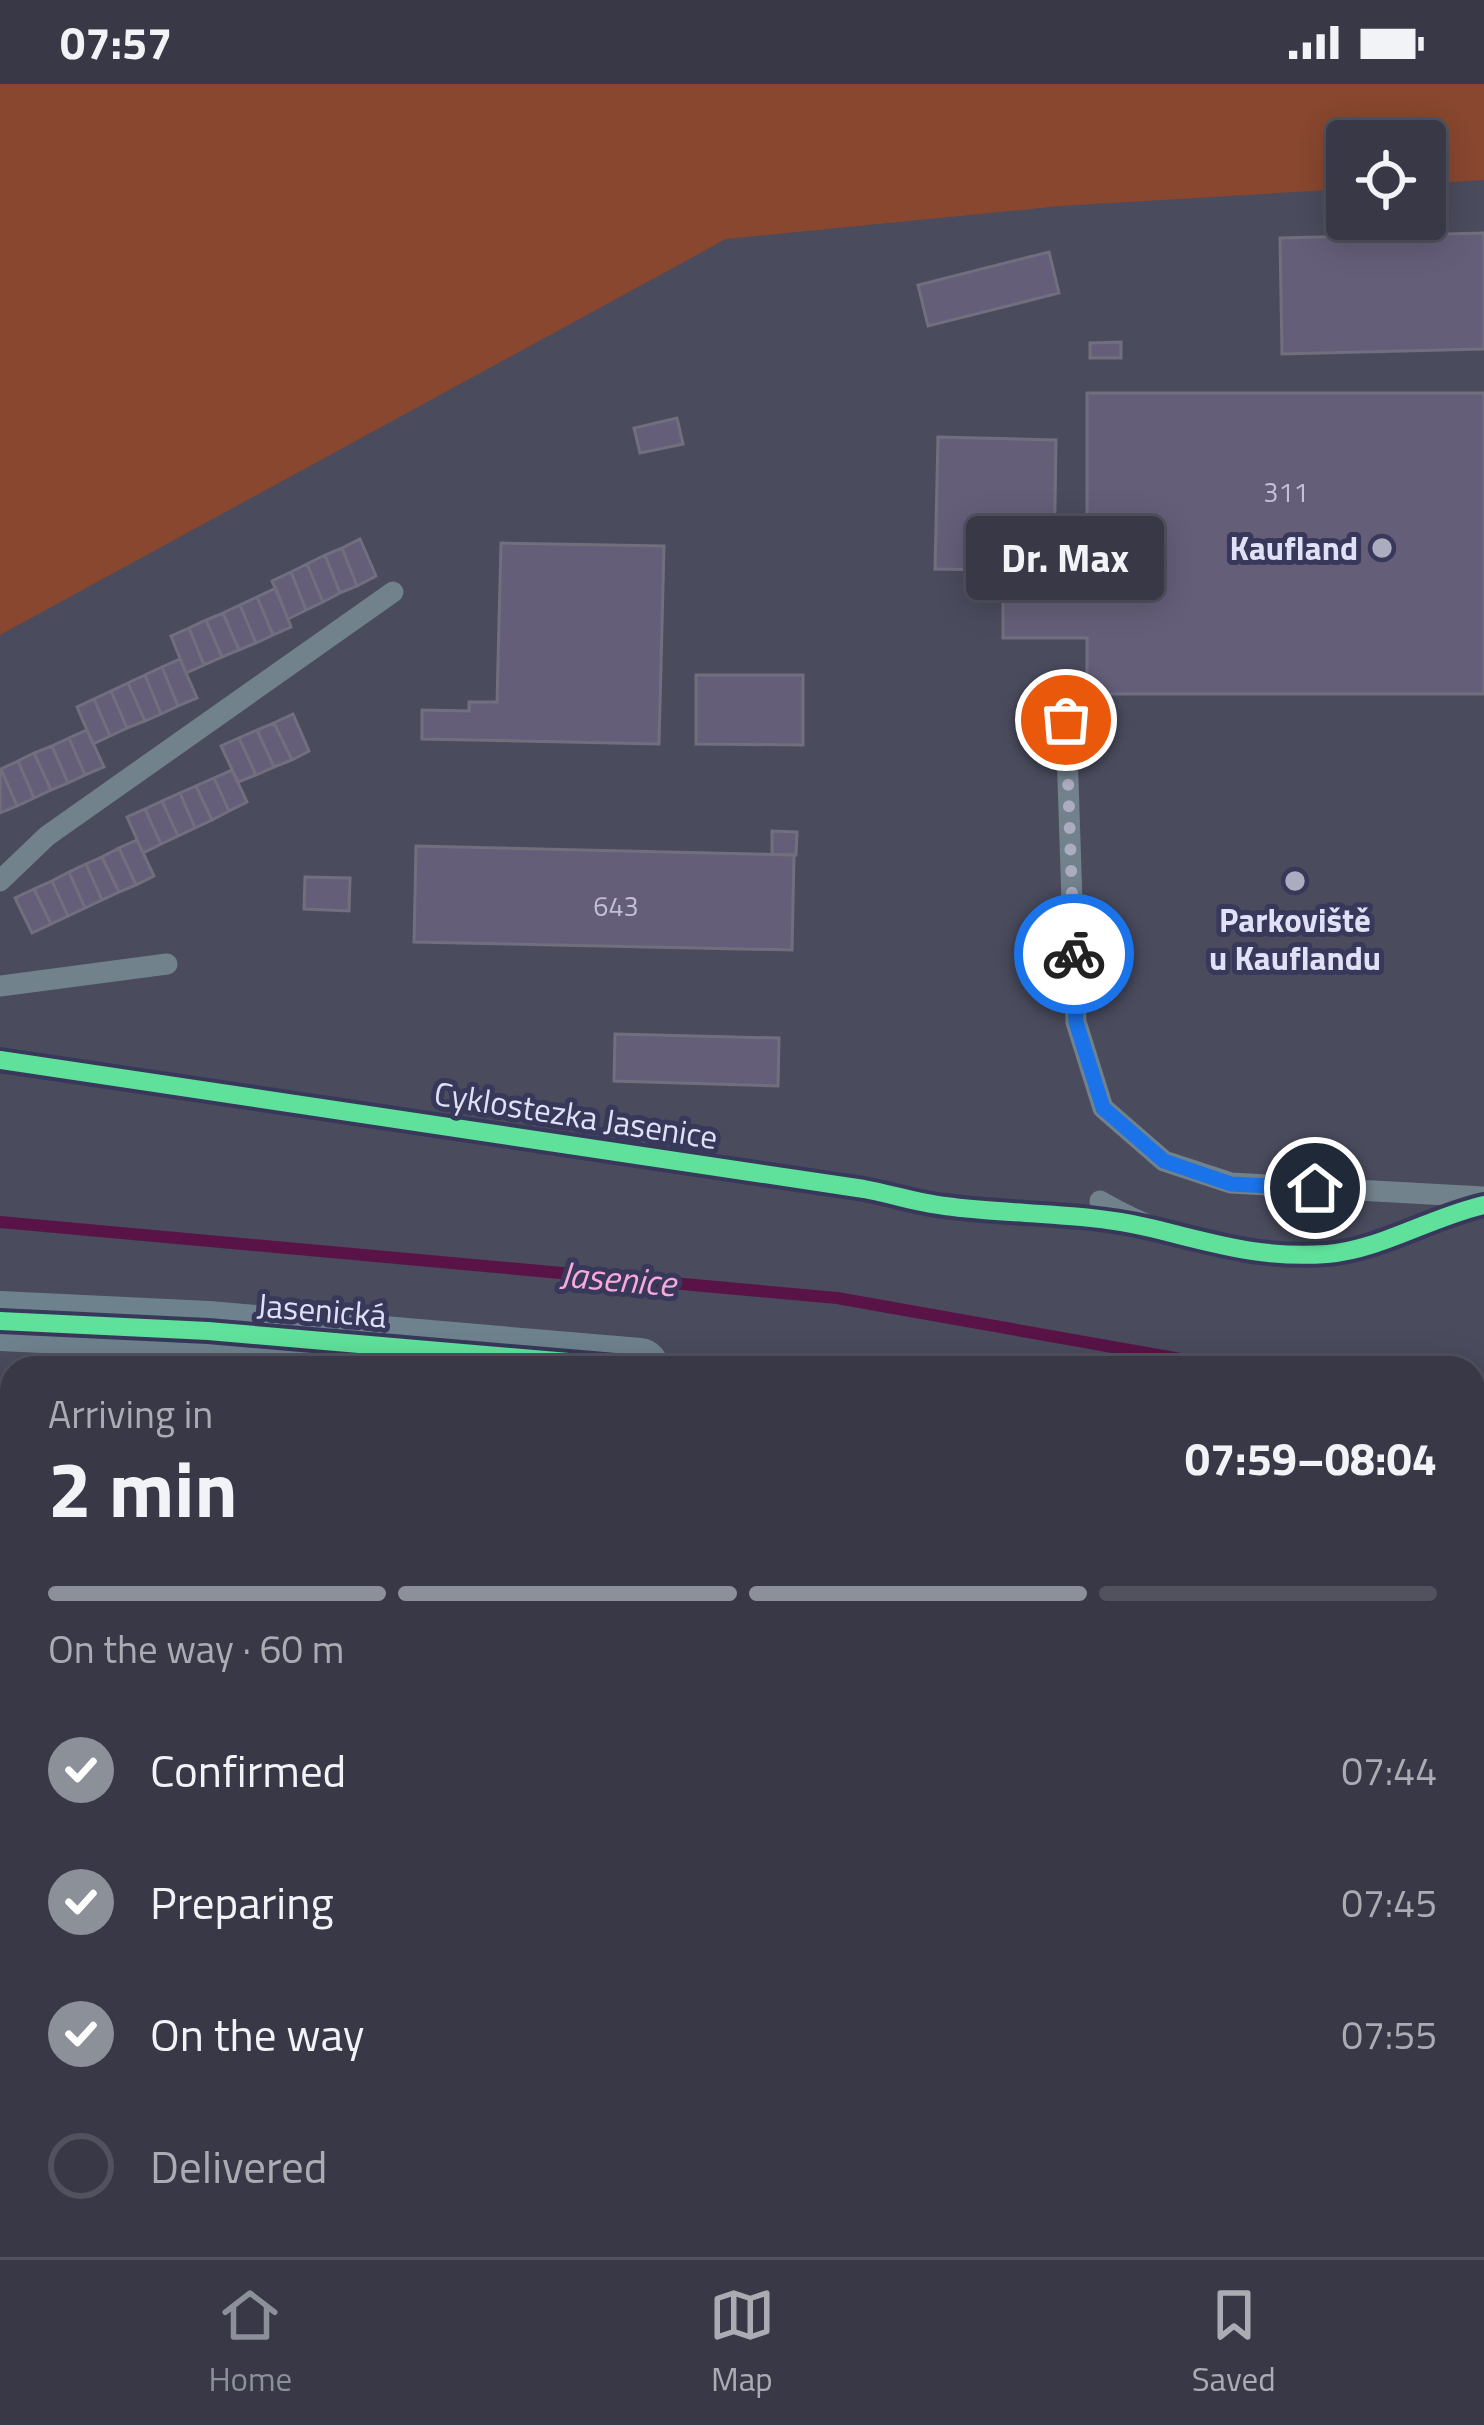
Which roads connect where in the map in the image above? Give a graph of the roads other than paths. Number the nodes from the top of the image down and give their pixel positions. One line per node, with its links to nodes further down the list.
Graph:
1 (393, 592): 3 (lane)
2 (1066, 720): 7 (lane)
3 (0, 881)
4 (167, 964): 5 (lane)
5 (0, 986)
6 (1100, 1201): 7 (lane)
7 (1484, 1201)
8 (0, 1321): 9 (street, Jasenická)
9 (207, 1349): 10 (street, Jasenická)
10 (378, 1356)

